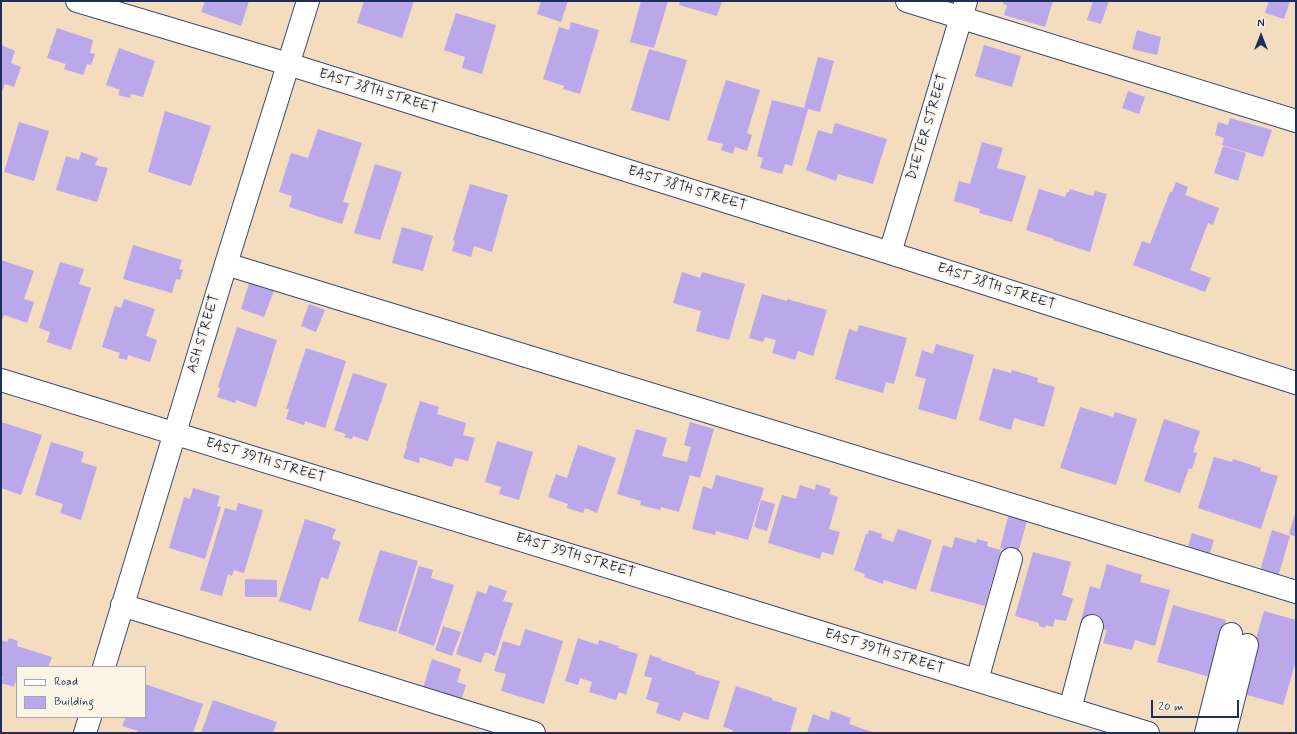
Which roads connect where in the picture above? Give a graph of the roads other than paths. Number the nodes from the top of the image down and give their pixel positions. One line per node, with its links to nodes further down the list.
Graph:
1 (77, 1): 5 (street, EAST 38TH STREET)
2 (308, 1): 5 (street, ASH STREET)
3 (907, 1): 4 (street)
4 (963, 9): 6 (street); 7 (street, DIETER STREET)
5 (288, 64): 7 (street, EAST 38TH STREET); 8 (street, ASH STREET)
6 (1296, 121)
7 (890, 253): 10 (street, EAST 38TH STREET)
8 (226, 264): 11 (street, ASH STREET); 13 (street)
9 (1, 380): 11 (street, EAST 39TH STREET)
10 (1296, 383)
11 (174, 433): 14 (street, ASH STREET); 17 (street, EAST 39TH STREET)
12 (1011, 559): 17 (street)
13 (1296, 592)
14 (122, 605): 16 (street, ASH STREET); 21 (street)
15 (1092, 626): 18 (street)
16 (104, 666)
17 (977, 680): 18 (street, EAST 39TH STREET)
18 (1070, 709): 22 (street, EAST 39TH STREET)
19 (90, 718): 20 (street)
20 (85, 733)
21 (534, 733)
22 (1148, 733)
23 (1206, 733): 24 (street)
24 (1225, 733)

